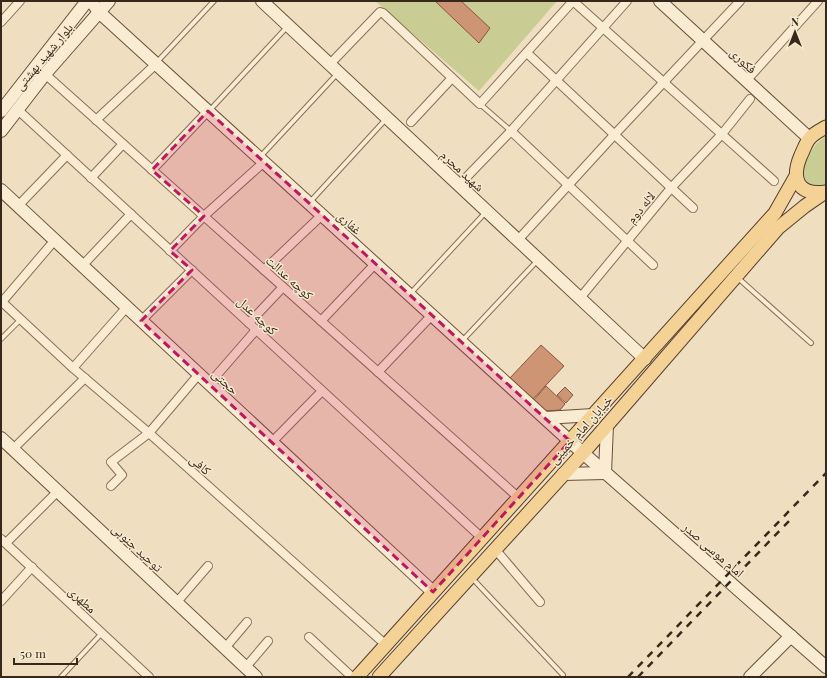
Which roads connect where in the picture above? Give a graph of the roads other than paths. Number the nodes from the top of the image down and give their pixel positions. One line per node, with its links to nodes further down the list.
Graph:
1 (20, 1): 13 (street)
2 (87, 1): 28 (street, بلوار شهید بهشتی)
3 (91, 1): 12 (street, غفاری)
4 (109, 1): 12 (street, بلوار شهید بهشتی)
5 (214, 1): 18 (lane)
6 (262, 1): 14 (street, شهید محرم)
7 (573, 1): 15 (street); 17 (street)
8 (627, 1): 15 (street)
9 (661, 1): 16 (street, فکوری)
10 (740, 1): 16 (street)
11 (818, 1): 23 (street)
12 (99, 12): 18 (street, غفاری); 20 (street, بلوار شهید بهشتی)
13 (1, 22)
14 (289, 26): 19 (street, شهید محرم); 29 (lane)
15 (604, 28): 22 (street); 24 (street)
16 (703, 40): 23 (street, فکوری); 24 (street)
17 (527, 53): 22 (street); 26 (street)
18 (156, 64): 29 (street, غفاری); 31 (street)
19 (334, 68): 21 (street); 30 (street, شهید محرم); 41 (lane)
20 (45, 74): 27 (street, بلوار شهید بهشتی); 31 (street, کوچه عدالت)
21 (452, 78): 26 (street); 32 (street)
22 (556, 80): 34 (street); 36 (street)
23 (746, 80): 38 (street, فکوری)
24 (664, 82): 36 (street); 37 (street)
25 (750, 99): 37 (street, لاله دوم)
26 (480, 104): 34 (lane)
27 (18, 110): 35 (street, بلوار شهید بهشتی); 40 (street, کوچه عدل)
28 (1, 111)
29 (208, 111): 41 (street, غفاری); 42 (street)
30 (387, 118): 46 (street, شهید محرم); 51 (lane)
31 (96, 120): 39 (street, کوچه عدالت)
32 (411, 122)
33 (826, 127): 38 (main road)
34 (511, 131): 46 (street); 47 (street)
35 (1, 132)
36 (614, 134): 47 (street); 48 (street)
37 (722, 134): 45 (street); 48 (street, لاله دوم)
38 (809, 138): 43 (main road, خیابان امام خمینی)
39 (123, 144): 42 (street, کوچه عدالت); 44 (street)
40 (67, 155): 44 (street, کوچه عدل); 52 (street)
41 (261, 160): 51 (street, غفاری); 57 (street)
42 (152, 170): 57 (street, کوچه عدالت)
43 (796, 176): 50 (main road); 83 (main road, خیابان امام خمینی)
44 (92, 178): 55 (street, کوچه عدل)
45 (774, 180)
46 (459, 185): 54 (street, شهید محرم)
47 (568, 185): 58 (street); 60 (street)
48 (671, 188): 53 (street); 60 (street, لاله دوم)
49 (1, 190): 52 (street, حجتی)
50 (825, 193): 68 (main road, خیابان امام خمینی)
51 (309, 203): 56 (street, غفاری)
52 (18, 206): 59 (street, حجتی)
53 (693, 208)
54 (487, 211): 58 (street, شهید محرم); 70 (lane)
55 (131, 214): 61 (street, کوچه عدل); 65 (street)
56 (322, 215): 63 (street, غفاری); 67 (street)
57 (204, 216): 61 (street); 67 (street, کوچه عدالت)
58 (518, 240): 62 (street, شهید محرم)
59 (54, 241): 65 (street, حجتی); 72 (street)
60 (627, 242): 64 (street); 71 (street, لاله دوم)
61 (170, 250): 66 (street, کوچه عدل)
62 (539, 259): 71 (street, شهید محرم); 81 (lane)
63 (375, 264): 70 (street, غفاری); 76 (street)
64 (653, 265)
65 (82, 266): 73 (street, حجتی)
66 (192, 270): 77 (street); 78 (street, کوچه عدل)
67 (264, 270): 69 (street, کوچه عدالت)
68 (736, 276): 82 (lane); 92 (main road, خیابان امام خمینی)
69 (284, 287): 76 (street, کوچه عدالت); 78 (street)
70 (409, 295): 74 (street, غفاری)
71 (580, 298): 83 (street, شهید محرم)
72 (2, 302): 75 (street, کافی)
73 (126, 308): 77 (street, حجتی); 84 (street)
74 (432, 315): 81 (street, غفاری); 85 (street)
75 (21, 319): 80 (lane); 84 (street, کافی)
76 (321, 320): 85 (street, کوچه عدالت)
77 (142, 321): 86 (street, حجتی)
78 (249, 323): 79 (street, کوچه عدل)
79 (256, 330): 88 (street); 89 (street, کوچه عدل)
80 (1, 339)
81 (461, 342): 91 (street, غفاری)
82 (811, 343)
83 (645, 359): 90 (main road, خیابان امام خمینی)
84 (73, 368): 87 (street, کافی)
85 (378, 372): 103 (street, کوچه عدالت)
86 (198, 374): 88 (street, حجتی); 93 (street)
87 (85, 378): 93 (street, کافی); 97 (street)
88 (210, 384): 96 (street, حجتی)
89 (322, 390): 96 (street); 104 (street, کوچه عدل)
90 (593, 415): 91 (street); 95 (main road, خیابان امام خمینی)
91 (545, 418): 95 (street, غفاری)
92 (607, 425): 98 (main road, خیابان امام خمینی); 99 (street)
93 (149, 433): 101 (street); 119 (street, کافی)
94 (1, 438): 97 (street, توحید جنوبی)
95 (570, 441): 98 (street, غفاری); 103 (main road, خیابان امام خمینی)
96 (272, 442): 110 (street, حجتی)
97 (13, 449): 102 (street, توحید جنوبی)
98 (582, 453): 99 (street, امام موسی صدر); 100 (main road, خیابان امام خمینی)
99 (605, 473): 100 (street); 116 (street, امام موسی صدر)
100 (563, 474): 106 (main road, خیابان امام خمینی)
101 (111, 486)
102 (58, 491): 105 (street); 112 (street, توحید جنوبی)
103 (519, 498): 104 (main road, خیابان امام خمینی)
104 (482, 538): 110 (main road, خیابان امام خمینی)
105 (3, 541): 108 (street, مطهری)
106 (495, 549): 109 (main road, خیابان امام خمینی); 113 (street)
107 (208, 566): 112 (street)
108 (32, 567): 111 (street); 115 (street, مطهری)
109 (470, 576): 123 (lane); 129 (main road, خیابان امام خمینی)
110 (433, 592): 119 (main road, خیابان امام خمینی)
111 (1, 601)
112 (177, 602): 120 (street, توحید جنوبی)
113 (540, 602)
114 (247, 622): 120 (street)
115 (102, 634): 124 (lane); 125 (street, مطهری)
116 (791, 636): 122 (street, امام موسی صدر); 130 (street)
117 (309, 637): 127 (street)
118 (268, 641): 121 (street)
119 (386, 645): 128 (main road, خیابان امام خمینی)
120 (225, 648): 121 (street, توحید جنوبی)
121 (246, 667): 126 (street, توحید جنوبی)
122 (826, 667)
123 (562, 675)
124 (61, 677)
125 (149, 677)
126 (256, 677)
127 (352, 677)
128 (357, 677)
129 (379, 677)
130 (750, 677)

